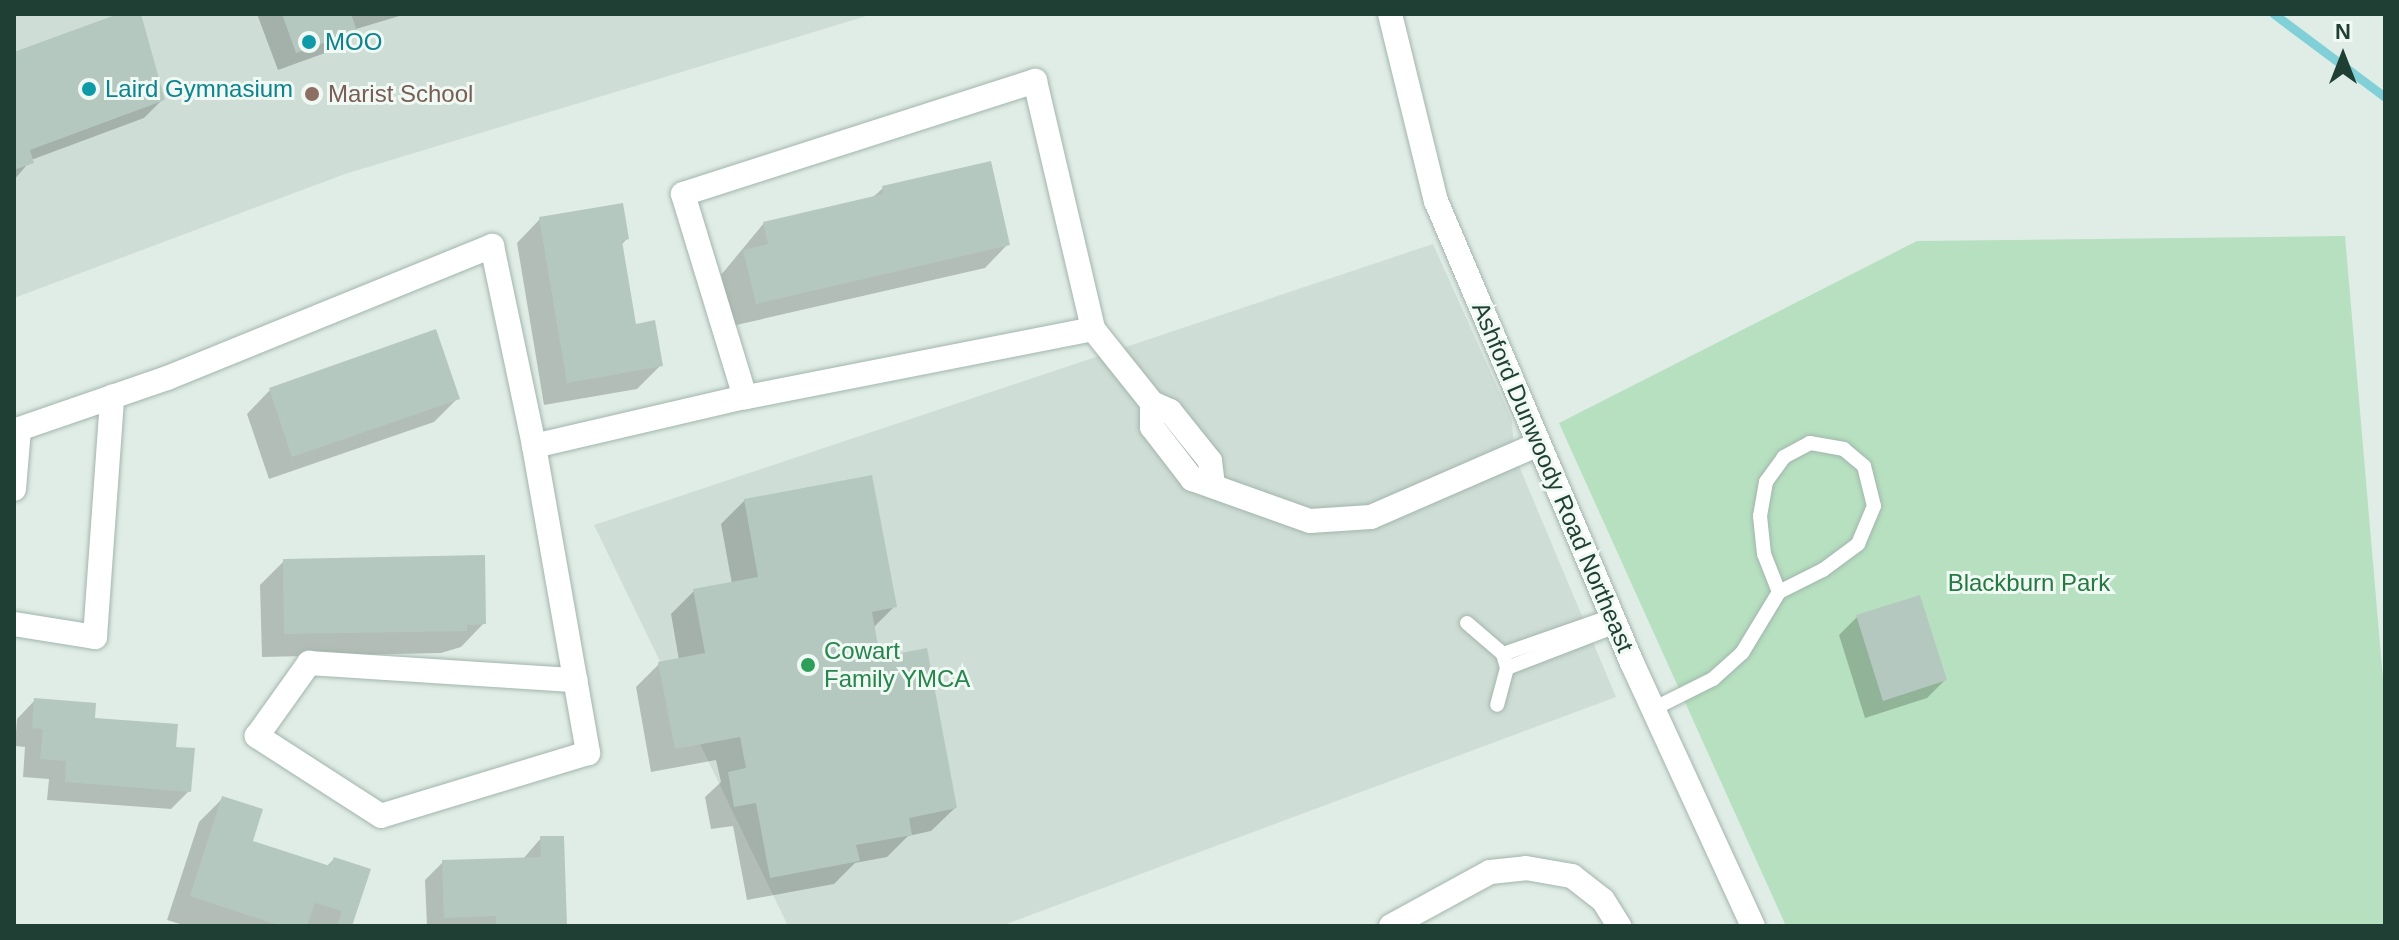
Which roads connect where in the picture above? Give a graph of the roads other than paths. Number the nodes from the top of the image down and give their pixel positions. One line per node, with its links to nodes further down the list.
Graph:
1 (1390, 14): 5 (street, Ashford Dunwoody Road Northeast)
2 (1093, 329): 4 (street); 4 (street); 5 (street)
3 (112, 397): 6 (street); 7 (street); 11 (street)
4 (745, 397): 6 (street)
5 (1539, 444): 9 (street, Ashford Dunwoody Road Northeast)
6 (534, 446): 13 (street)
7 (14, 489)
8 (1779, 592): 8 (lane); 15 (lane)
9 (1614, 621): 12 (lane); 15 (street, Ashford Dunwoody Road Northeast)
10 (1467, 623): 12 (lane)
11 (14, 624)
12 (1505, 661): 14 (lane)
13 (575, 680): 13 (street)
14 (1497, 705)
15 (1653, 709): 18 (street, Ashford Dunwoody Road Northeast)
16 (1391, 926): 17 (street)
17 (1619, 926)
18 (1753, 926)

